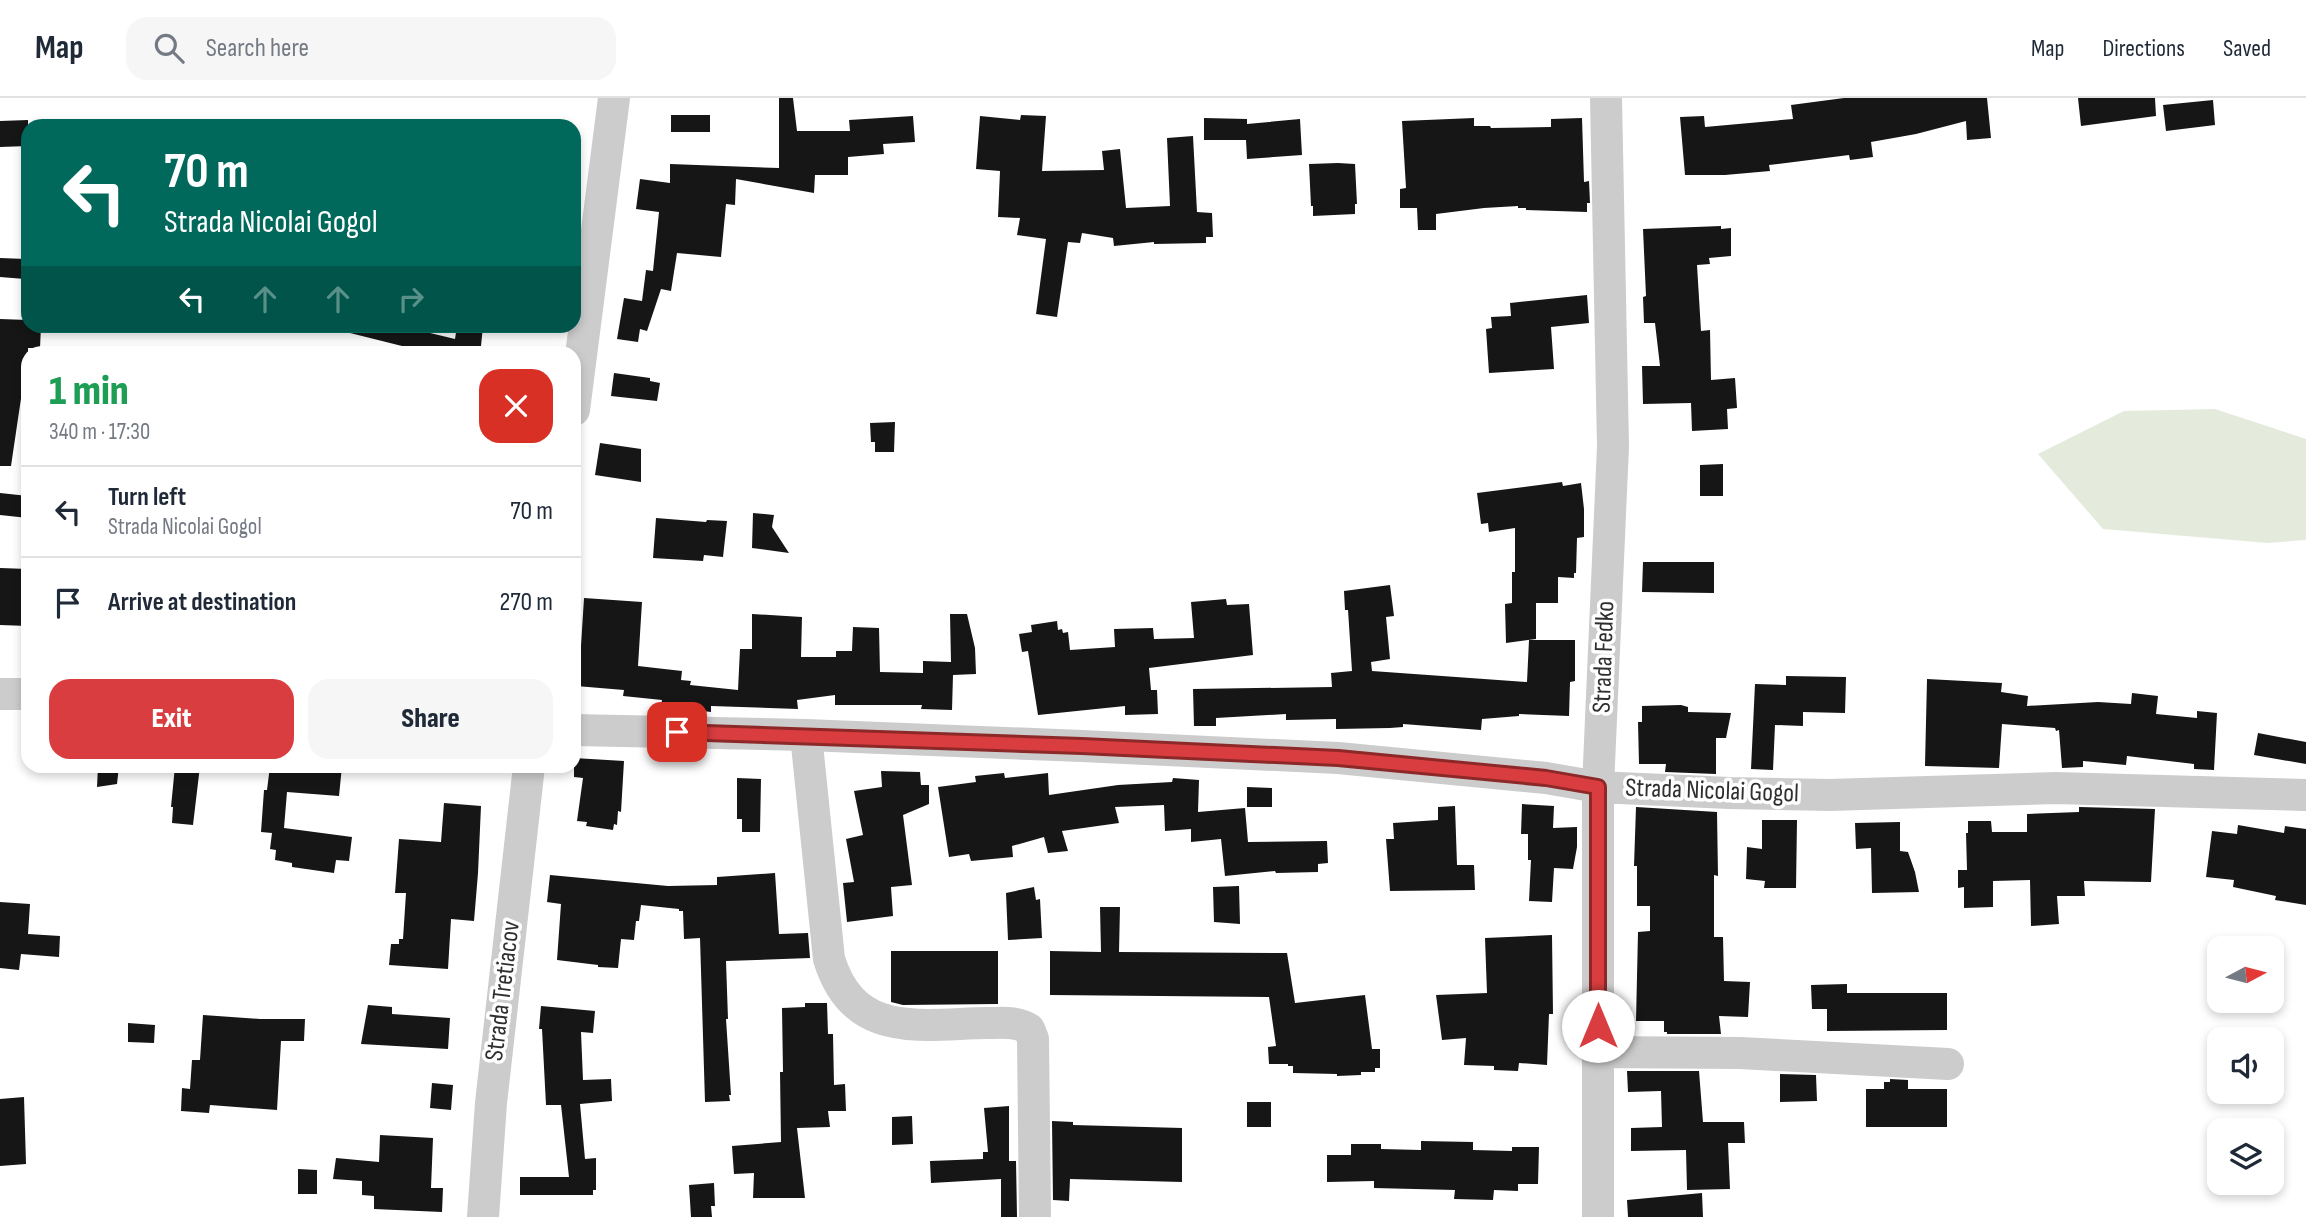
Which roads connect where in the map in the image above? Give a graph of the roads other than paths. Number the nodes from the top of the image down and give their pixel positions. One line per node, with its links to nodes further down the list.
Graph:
1 (614, 98): 3 (street)
2 (1606, 98): 9 (street, Strada Fedko)
3 (581, 355)
4 (0, 694): 5 (street)
5 (21, 694)
6 (581, 730): 7 (street, Strada Nicolai Gogol)
7 (806, 735): 9 (street, Strada Nicolai Gogol); 14 (street)
8 (528, 773): 13 (street, Strada Tretiacov)
9 (1598, 787): 10 (street, Strada Nicolai Gogol); 11 (street, Strada Fedko)
10 (2306, 795)
11 (1598, 1052): 12 (street); 15 (street, Strada Fedko)
12 (1948, 1064)
13 (484, 1217)
14 (1035, 1217)
15 (1598, 1217)

